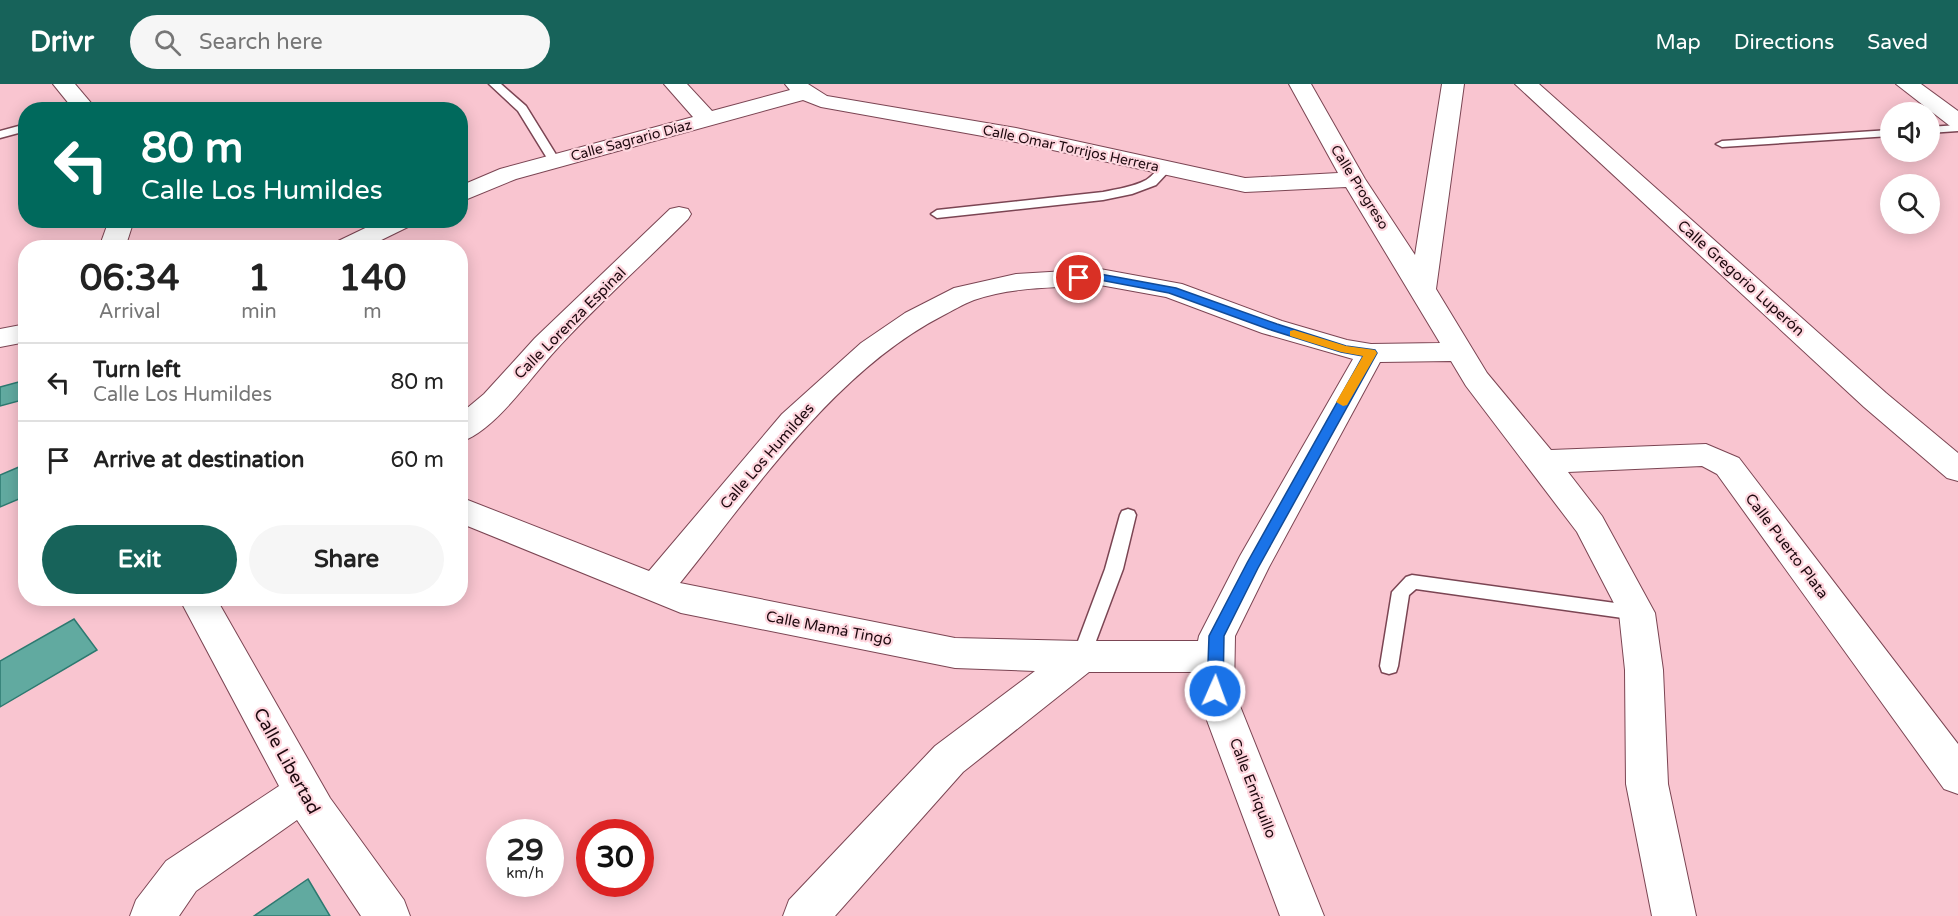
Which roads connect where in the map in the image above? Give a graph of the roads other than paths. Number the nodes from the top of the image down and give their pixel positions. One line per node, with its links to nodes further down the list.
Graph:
1 (63, 84): 9 (street)
2 (494, 84): 18 (lane)
3 (675, 84): 10 (street)
4 (1300, 84): 20 (street, Calle Progreso)
5 (1453, 84): 26 (street)
6 (1526, 84): 33 (street, Calle Gregorio Luperón)
7 (1908, 84): 11 (street)
8 (800, 89): 10 (street, Calle Sagrario Díaz); 19 (street, Calle Omar Torrijos Herrera)
9 (80, 102)
10 (706, 119): 18 (street, Calle Sagrario Díaz)
11 (1958, 121)
12 (1958, 128): 14 (lane)
13 (18, 129): 16 (lane)
14 (1940, 129)
15 (1880, 134): 17 (lane)
16 (0, 135)
17 (1722, 144)
18 (554, 161): 21 (street, Calle Sagrario Díaz)
19 (1165, 169): 20 (street, Calle Omar Torrijos Herrera); 23 (lane)
20 (1353, 179): 26 (street, Calle Progreso)
21 (468, 192)
22 (679, 214): 31 (street, Calle Lorenza Espinal)
23 (937, 214)
24 (386, 228): 25 (street)
25 (360, 240)
26 (1423, 288): 29 (street, Calle Progreso)
27 (18, 335): 28 (street)
28 (0, 338)
29 (1459, 352): 30 (street); 32 (street, Calle Progreso)
30 (1371, 353): 36 (street, Calle Los Humildes); 39 (street, Calle Enriquillo)
31 (468, 424)
32 (1543, 462): 38 (street, Calle Progreso); 42 (street, Calle Puerto Plata)
33 (1958, 470)
34 (468, 512): 36 (street, Calle Mamá Tingó)
35 (1128, 515): 40 (lane)
36 (655, 589): 40 (street, Calle Mamá Tingó)
37 (201, 606): 43 (street, Calle Libertad)
38 (1637, 613): 41 (lane); 48 (street)
39 (1216, 656): 40 (street, Calle Mamá Tingó); 47 (street, Calle Enriquillo)
40 (1081, 657): 46 (street)
41 (1389, 666)
42 (1958, 776)
43 (304, 792): 44 (street); 45 (street, Calle Libertad)
44 (152, 916)
45 (388, 916)
46 (805, 916)
47 (1302, 916)
48 (1674, 916)

